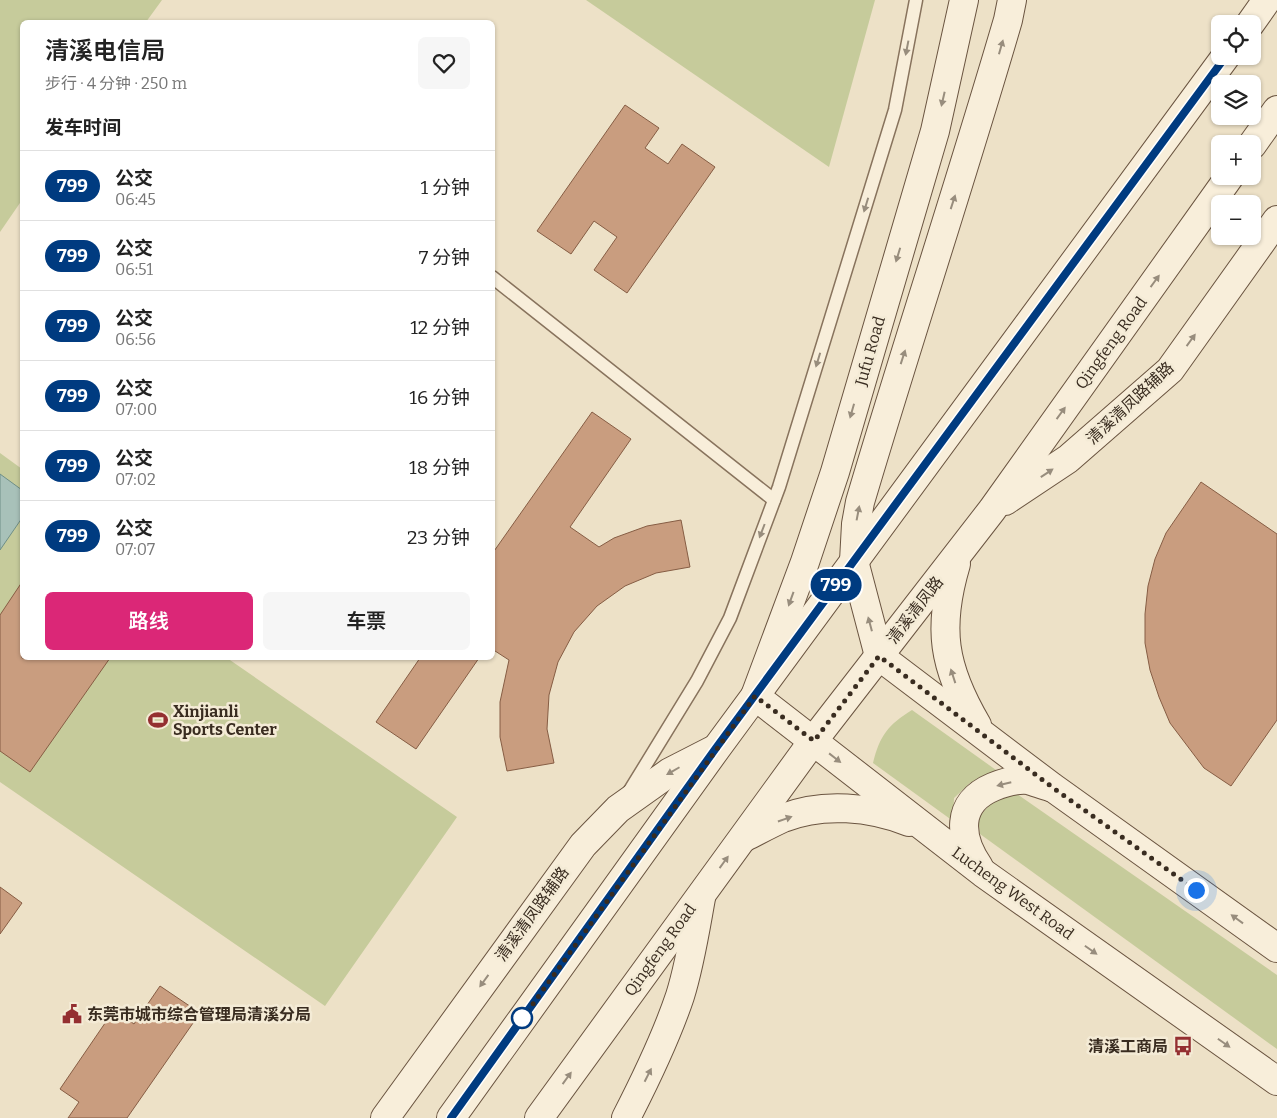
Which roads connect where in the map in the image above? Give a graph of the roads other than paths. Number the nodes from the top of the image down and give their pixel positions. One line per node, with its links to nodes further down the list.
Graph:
1 (916, 0): 12 (lane, one-way to 12)
2 (964, 0): 17 (main road, Jufu Road, one-way to 17)
3 (1012, 0): 15 (main road, Jufu Road, one-way to 3)
4 (1267, 0): 5 (main road)
5 (1256, 15)
6 (1219, 65): 15 (main road)
7 (1277, 110): 8 (main road)
8 (1259, 135)
9 (1224, 185): 13 (main road, Qingfeng Road, one-way to 9)
10 (1277, 220): 13 (main road, 清溪清凤路辅路, one-way to 10)
11 (495, 280): 12 (lane)
12 (774, 500): 23 (lane, one-way to 23)
13 (992, 510): 14 (main road, 清溪清凤路)
14 (960, 552): 16 (main road, 清溪清凤路); 18 (main road, one-way to 14)
15 (854, 561): 16 (main road, one-way to 15); 17 (main road)
16 (879, 656): 18 (main road); 19 (main road, 清溪清凤路)
17 (755, 696): 19 (main road, Lucheng West Road); 20 (main road)
18 (983, 735): 22 (main road)
19 (814, 741): 21 (main road, 清溪清凤路); 24 (main road, Lucheng West Road, one-way to 24)
20 (716, 748): 23 (main road, 清溪清凤路辅路, one-way to 23); 31 (main road)
21 (783, 782): 25 (main road, Qingfeng Road)
22 (1052, 787): 26 (main road, one-way to 26); 28 (main road, one-way to 22)
23 (618, 809): 30 (main road, 清溪清凤路辅路, one-way to 30)
24 (928, 829): 25 (main road, one-way to 24); 26 (main road, Lucheng West Road)
25 (741, 839): 27 (main road, Qingfeng Road, one-way to 25)
26 (983, 873): 29 (main road, Lucheng West Road, one-way to 29)
27 (702, 892): 32 (main road, Qingfeng Road, one-way to 27); 33 (main road, one-way to 27)
28 (1277, 948)
29 (1277, 1081)
30 (385, 1118)
31 (451, 1118)
32 (539, 1118)
33 (626, 1118)

